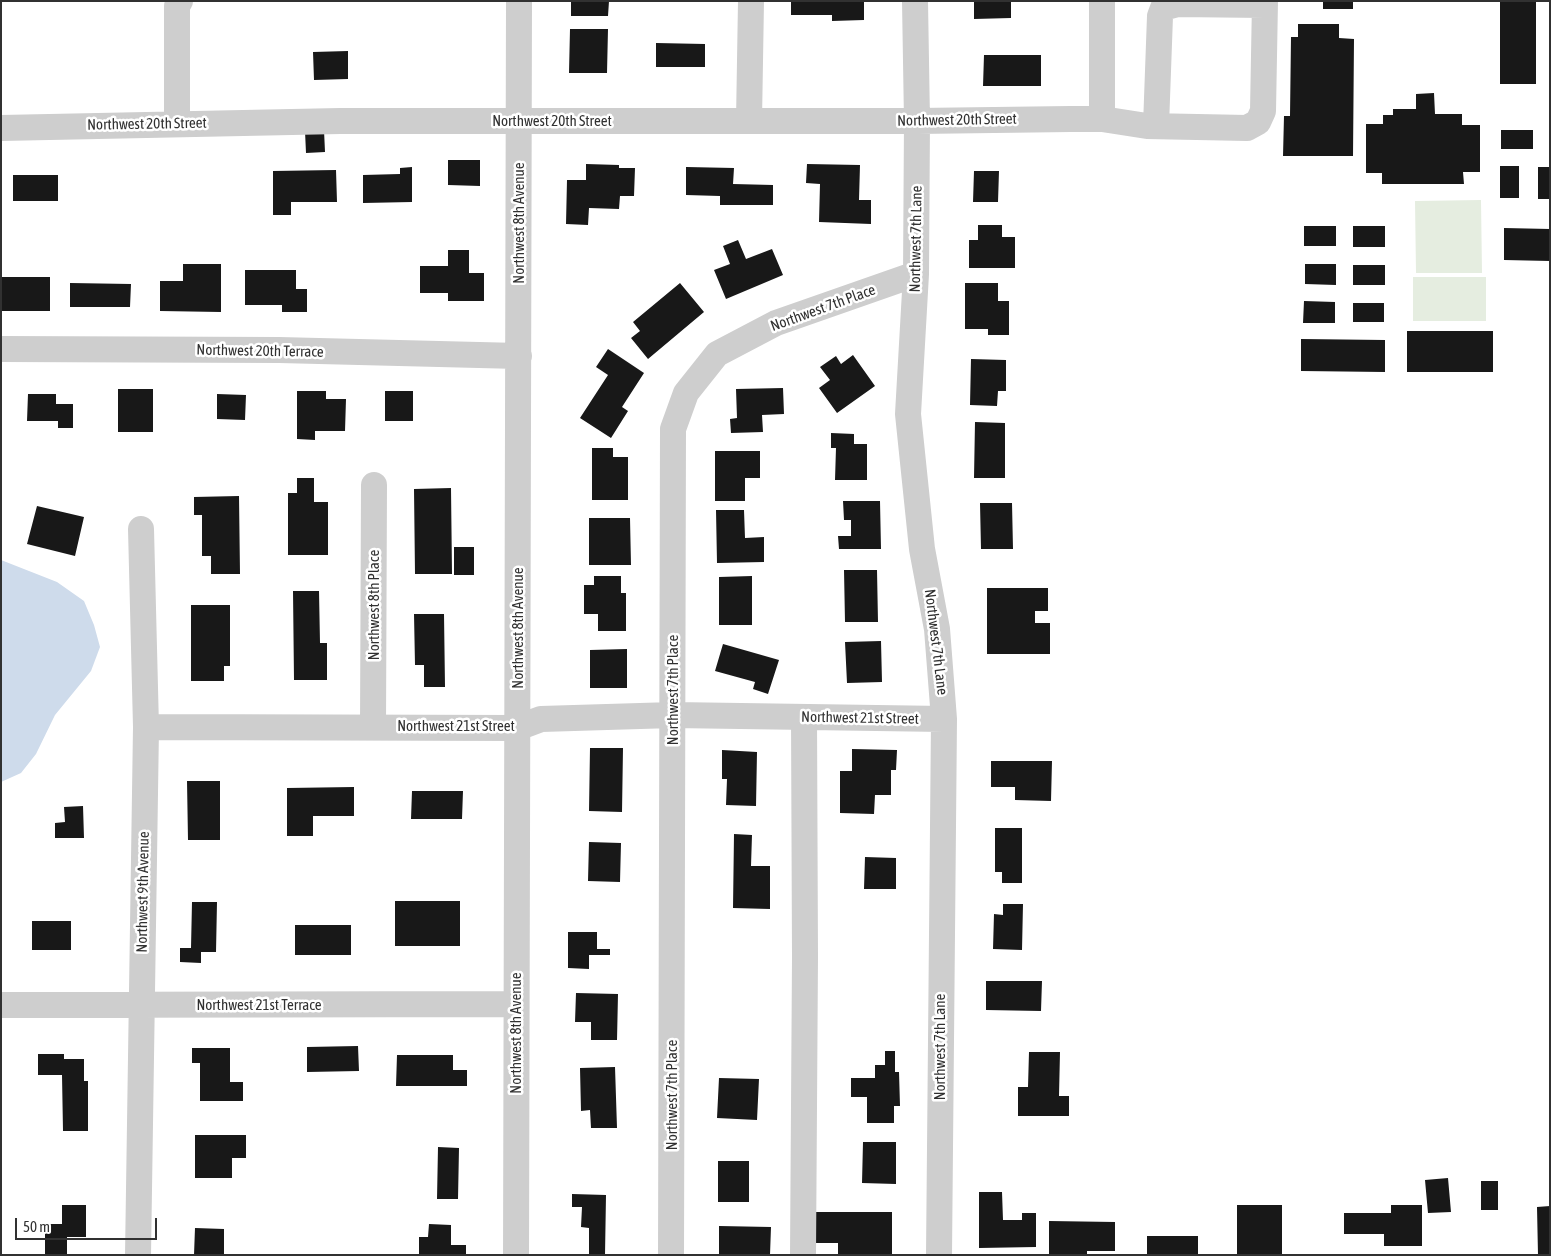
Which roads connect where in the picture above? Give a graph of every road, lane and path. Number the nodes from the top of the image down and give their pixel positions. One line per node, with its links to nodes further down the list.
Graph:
1 (180, 1): 11 (street)
2 (519, 1): 9 (street, Northwest 8th Avenue)
3 (751, 1): 8 (street)
4 (915, 1): 10 (street, Northwest 7th Lane)
5 (1102, 1): 7 (street)
6 (1265, 3): 12 (street); 12 (street, Northwest 20th Street)
7 (1102, 119): 10 (street, Northwest 20th Street); 12 (street, Northwest 20th Street)
8 (749, 120): 9 (street, Northwest 20th Street); 10 (street, Northwest 20th Street)
9 (519, 121): 11 (street, Northwest 20th Street); 16 (street, Northwest 8th Avenue)
10 (917, 121): 14 (street, Northwest 7th Lane)
11 (177, 123): 13 (street, Northwest 20th Street)
12 (1156, 126)
13 (1, 128)
14 (916, 274): 19 (street, Northwest 7th Place); 21 (street, Northwest 7th Lane)
15 (1, 349): 16 (street, Northwest 20th Terrace)
16 (519, 356): 24 (street, Northwest 8th Avenue)
17 (374, 485): 22 (street, Northwest 8th Place)
18 (141, 530): 23 (street, Northwest 9th Avenue)
19 (672, 715): 20 (street, Northwest 21st Street); 24 (street, Northwest 21st Street); 30 (street, Northwest 7th Place)
20 (804, 717): 21 (street, Northwest 21st Street); 31 (street)
21 (944, 719): 32 (street, Northwest 7th Lane)
22 (373, 726): 23 (street, Northwest 21st Street); 24 (street, Northwest 21st Street)
23 (146, 727): 27 (street, Northwest 9th Avenue)
24 (517, 728): 25 (street, Northwest 8th Avenue)
25 (516, 1004): 27 (street, Northwest 21st Terrace); 29 (street, Northwest 8th Avenue)
26 (1, 1005): 27 (street, Northwest 21st Terrace)
27 (141, 1005): 28 (street, Northwest 9th Avenue)
28 (138, 1255)
29 (516, 1255)
30 (671, 1255)
31 (803, 1255)
32 (939, 1255)

